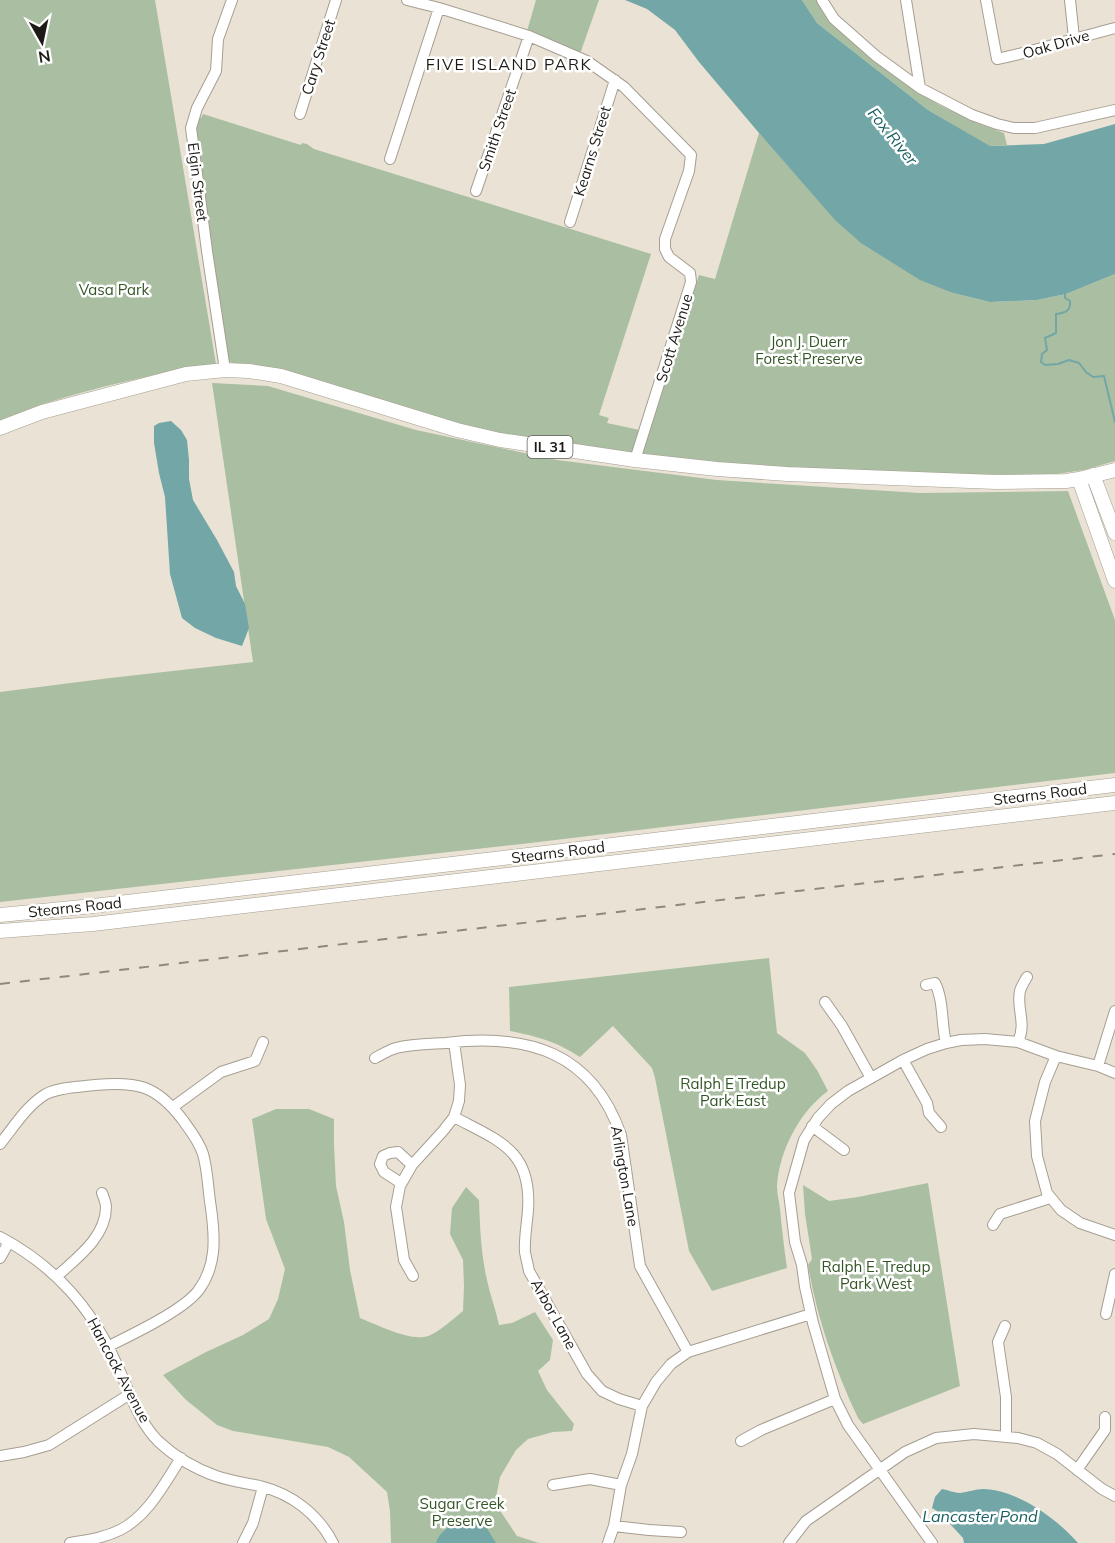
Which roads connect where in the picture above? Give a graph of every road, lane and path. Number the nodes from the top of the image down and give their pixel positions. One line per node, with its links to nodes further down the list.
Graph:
1 (232, 0): 19 (street, Elgin Street)
2 (336, 0): 15 (street, Cary Street)
3 (407, 0): 8 (street)
4 (822, 0): 13 (street)
5 (906, 0): 13 (street)
6 (986, 0): 11 (street, Oak Drive)
7 (1070, 0): 11 (street)
8 (439, 8): 10 (street); 16 (street)
9 (1115, 28): 11 (street, Oak Drive)
10 (529, 36): 12 (street); 17 (street, Smith Street)
11 (1074, 38)
12 (615, 80): 18 (street, Kearns Street); 21 (street, Scott Avenue)
13 (920, 88): 14 (street)
14 (1115, 110)
15 (300, 114)
16 (390, 159)
17 (476, 191)
18 (570, 222)
19 (225, 370): 20 (main road, IL 31); 21 (main road, IL 31)
20 (0, 428)
21 (635, 460): 24 (main road, IL 31)
22 (1115, 470): 23 (main road, IL 31)
23 (1093, 476): 24 (main road, IL 31); 25 (main road)
24 (1079, 479): 26 (main road)
25 (1115, 533)
26 (1115, 581)
27 (1115, 785): 29 (main road, Stearns Road)
28 (1115, 803): 30 (main road, Stearns Road)
29 (0, 915)
30 (0, 931)
31 (1027, 977): 37 (street)
32 (926, 985): 38 (street)
33 (825, 1002): 44 (street)
34 (1115, 1011): 42 (street)
35 (263, 1042): 45 (street)
36 (454, 1042): 40 (street, Arlington Lane); 46 (street); 66 (street, Arlington Lane)
37 (1018, 1042): 38 (street); 39 (street)
38 (946, 1043): 41 (street)
39 (1056, 1056): 42 (street); 54 (street)
40 (375, 1058)
41 (903, 1060): 44 (street); 48 (street)
42 (1098, 1066): 43 (street)
43 (1115, 1073)
44 (871, 1078): 47 (street)
45 (173, 1107): 49 (street); 65 (street)
46 (454, 1117): 51 (street); 69 (street, Arbor Lane)
47 (812, 1126): 50 (street); 62 (street)
48 (941, 1127)
49 (0, 1144)
50 (844, 1150)
51 (412, 1165): 52 (street); 52 (street)
52 (401, 1183): 61 (street)
53 (102, 1193): 60 (street)
54 (1050, 1198): 55 (street); 56 (street)
55 (993, 1225)
56 (1115, 1235)
57 (5, 1240): 58 (street); 60 (street, Hancock Avenue)
58 (0, 1258)
59 (1115, 1274): 63 (street)
60 (57, 1276): 65 (street, Hancock Avenue)
61 (413, 1276)
62 (811, 1314): 66 (street); 68 (street)
63 (1106, 1314)
64 (1005, 1326): 71 (street)
65 (109, 1346): 67 (street, Hancock Avenue)
66 (688, 1352): 69 (street)
67 (130, 1394): 73 (street); 74 (street, Hancock Avenue)
68 (835, 1399): 72 (street); 75 (street)
69 (642, 1406): 78 (street)
70 (1105, 1418): 76 (street)
71 (1006, 1437): 75 (street); 76 (street)
72 (741, 1441)
73 (0, 1456)
74 (181, 1458): 79 (street, Hancock Avenue); 84 (street)
75 (879, 1469): 83 (street); 88 (street)
76 (1077, 1470): 80 (street)
77 (554, 1485): 78 (street)
78 (621, 1485): 81 (street)
79 (263, 1487): 85 (street); 86 (street, Hancock Avenue)
80 (1115, 1496)
81 (614, 1526): 82 (street); 87 (street)
82 (681, 1532)
83 (930, 1540)
84 (70, 1543)
85 (243, 1543)
86 (333, 1543)
87 (608, 1543)
88 (789, 1543)

